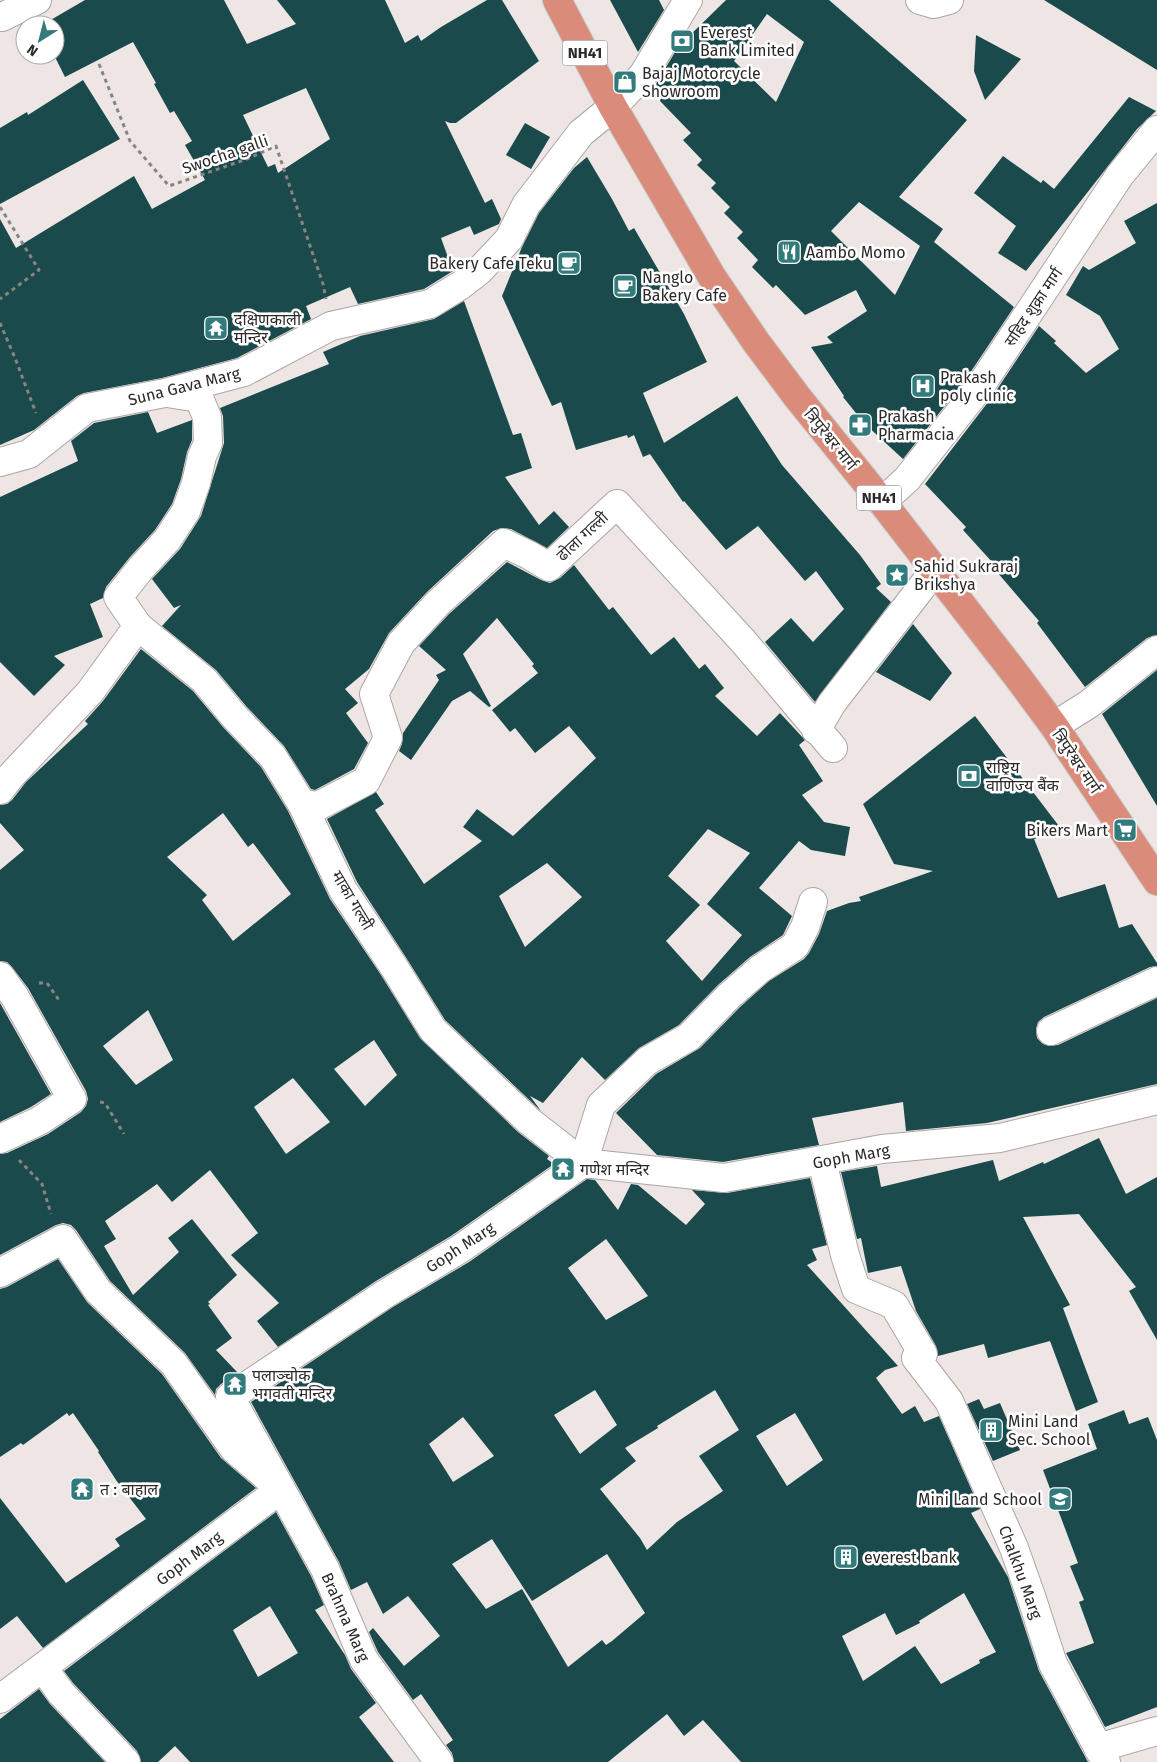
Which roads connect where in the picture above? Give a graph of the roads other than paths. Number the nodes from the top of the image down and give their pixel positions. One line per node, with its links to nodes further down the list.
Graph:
1 (37, 0): 6 (street)
2 (557, 0): 7 (highway, त्रिपुरेश्वर मार्ग / NH41)
3 (688, 0): 7 (street, Suna Gava Marg)
4 (920, 0): 5 (street)
5 (950, 0)
6 (2, 17)
7 (613, 107): 9 (street, Suna Gava Marg); 11 (highway, त्रिपुरेश्वर मार्ग / NH41)
8 (1157, 130): 11 (street, सहिद शुक्रा मार्ग)
9 (165, 393): 10 (street, Suna Gava Marg); 13 (street, माका गल्ली)
10 (0, 462)
11 (882, 502): 12 (highway, त्रिपुरेश्वर मार्ग / NH41)
12 (935, 570): 15 (highway, त्रिपुरेश्वर मार्ग / NH41); 17 (street, ढोला गल्ली)
13 (138, 626): 16 (street); 17 (street, माका गल्ली)
14 (1157, 650): 15 (street)
15 (1054, 726): 18 (highway, त्रिपुरेश्वर मार्ग / NH41)
16 (0, 790)
17 (302, 804): 26 (street, माका गल्ली)
18 (1157, 881)
19 (813, 902): 26 (street)
20 (0, 976): 24 (street)
21 (1157, 981): 22 (street)
22 (1051, 1031)
23 (1157, 1100): 25 (street, Goph Marg)
24 (0, 1139)
25 (822, 1161): 26 (street, Goph Marg); 32 (street, Chalkhu Marg)
26 (583, 1163): 28 (street, Goph Marg)
27 (0, 1272): 28 (street)
28 (281, 1489): 29 (street, Goph Marg); 34 (street, Brahma Marg)
29 (43, 1668): 30 (street, Goph Marg); 33 (street)
30 (0, 1699)
31 (1157, 1730): 32 (street)
32 (1102, 1755)
33 (126, 1762)
34 (439, 1762)

